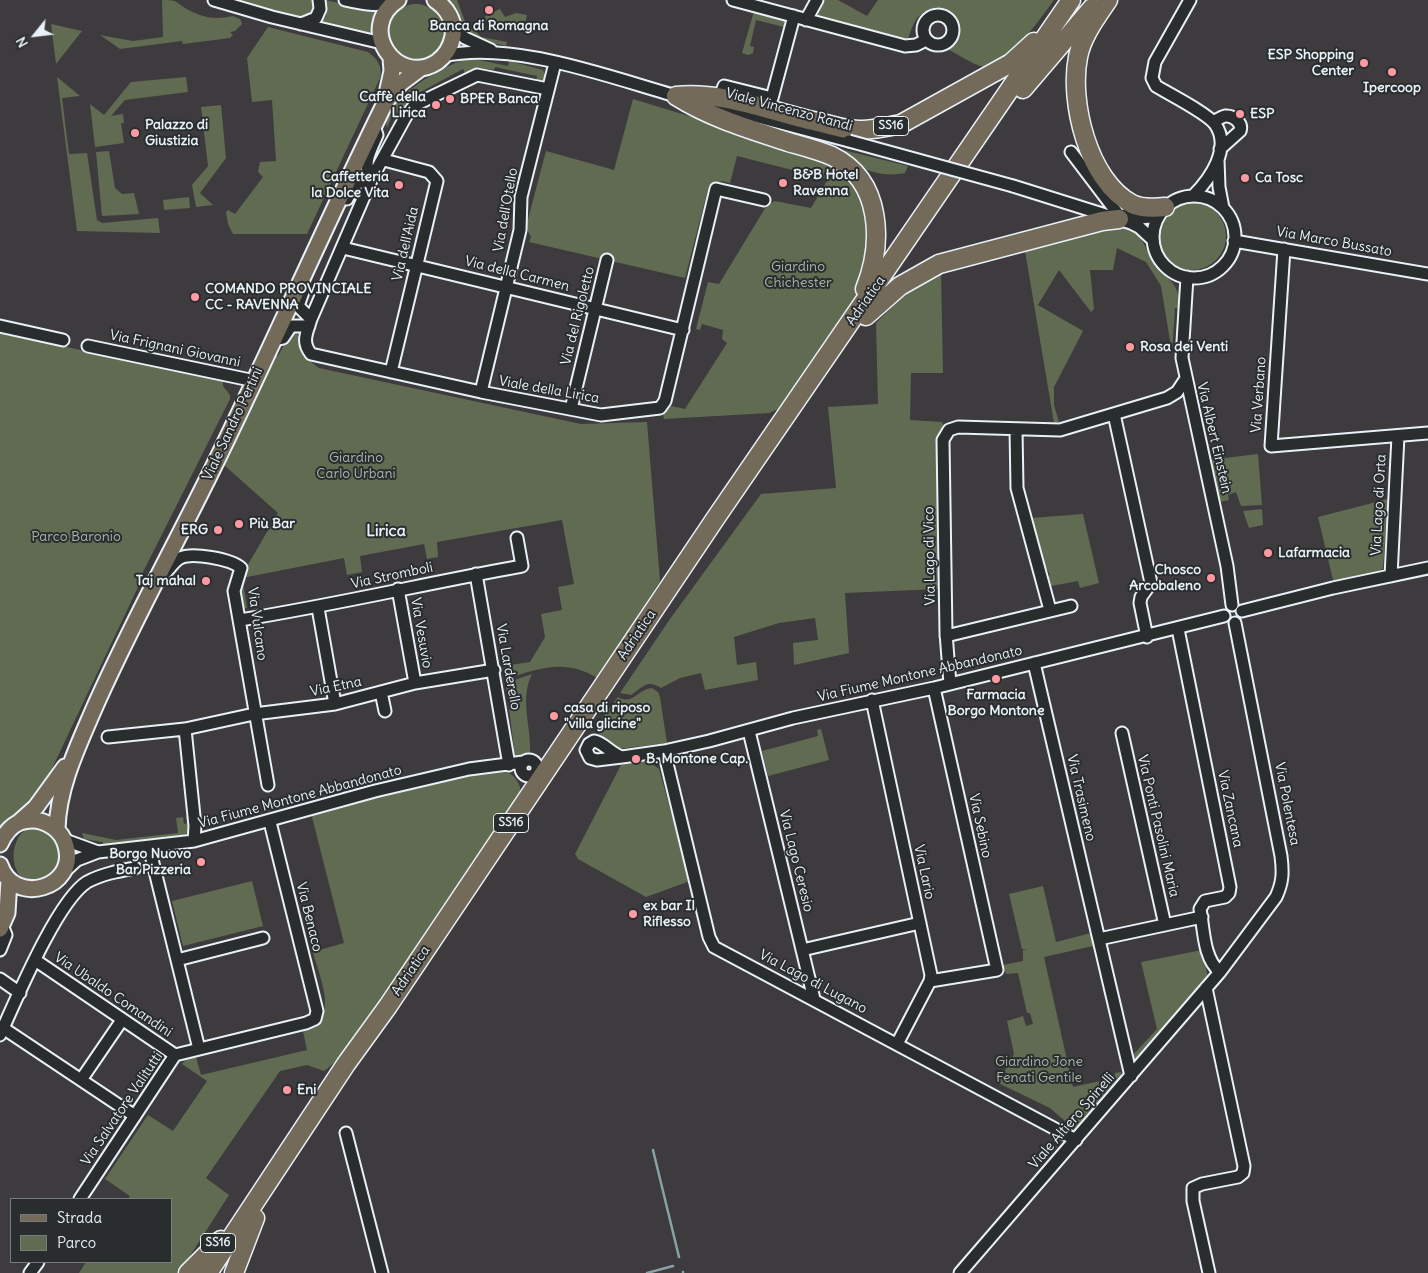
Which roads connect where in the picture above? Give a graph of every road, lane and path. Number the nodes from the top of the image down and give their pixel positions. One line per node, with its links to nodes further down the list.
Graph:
1 (214, 0): 16 (street)
2 (319, 0): 16 (street)
3 (345, 0): 12 (street)
4 (733, 0): 14 (street)
5 (817, 0): 15 (street)
6 (1064, 0): 27 (highway, SS16)
7 (1071, 0): 53 (highway, Adriatica / SS16)
8 (1080, 0): 29 (highway, Adriatica / SS16)
9 (1100, 0): 29 (highway)
10 (1108, 0): 39 (highway)
11 (1190, 0): 30 (street)
12 (396, 1): 19 (main road)
13 (442, 2): 17 (main road)
14 (794, 16): 15 (street); 27 (street)
15 (806, 20): 18 (street)
16 (300, 24): 19 (street)
17 (453, 28): 20 (street, Viale Vincenzo Randi); 21 (main road)
18 (926, 40)
19 (382, 43): 22 (main road)
20 (492, 51): 21 (street, Viale Vincenzo Randi); 23 (street, Viale Vincenzo Randi)
21 (444, 56): 24 (main road, Viale Sandro Pertini)
22 (391, 58): 24 (main road); 28 (main road, Viale Sandro Pertini)
23 (555, 63): 25 (street, Via dell'Otello); 26 (street, Viale Vincenzo Randi)
24 (421, 68): 28 (main road, Viale Sandro Pertini)
25 (548, 89): 34 (street, Viale della Lirica); 51 (street, Via dell'Otello)
26 (676, 96): 27 (highway, SS16); 40 (street, Viale Vincenzo Randi, bridge); 53 (highway, SS16)
27 (720, 97)
28 (386, 100): 31 (main road, Viale Sandro Pertini)
29 (1011, 105): 53 (highway, Adriatica / SS16)
30 (1213, 122): 33 (street); 33 (street)
31 (373, 127): 35 (street, Viale della Lirica); 41 (main road, Viale Sandro Pertini)
32 (1071, 152): 40 (street)
33 (1219, 154): 36 (street); 38 (street)
34 (384, 160): 35 (street, Viale della Lirica); 47 (street, Via dell'Aida)
35 (371, 180): 41 (street); 44 (street, Viale della Lirica)
36 (1193, 196): 38 (street); 39 (street)
37 (764, 200): 56 (street, Viale della Lirica)
38 (1223, 208): 43 (street)
39 (1162, 211): 40 (street, Viale Vincenzo Randi); 42 (street)
40 (1114, 216): 42 (street, Viale Vincenzo Randi); 53 (highway, SS16)
41 (329, 220): 49 (main road, Viale Sandro Pertini)
42 (1153, 240): 50 (street)
43 (1234, 241): 45 (street, Via Marco Bussato); 50 (street)
44 (343, 248): 47 (street, Via della Carmen); 54 (street, Viale della Lirica)
45 (1284, 249): 48 (street, Via Marco Bussato); 70 (street, Via Verbano)
46 (607, 260): 52 (street, Via del Rigoletto)
47 (417, 265): 51 (street, Via della Carmen); 60 (street, Via dell'Aida)
48 (1428, 274)
49 (303, 275): 54 (street); 58 (main road, Viale Sandro Pertini)
50 (1188, 277): 61 (street, Via Albert Einstein)
51 (505, 287): 52 (street, Via della Carmen); 63 (street, Via dell'Otello)
52 (596, 308): 56 (street, Via della Carmen); 66 (street, Via del Rigoletto)
53 (863, 312): 146 (highway, Adriatica / SS16)
54 (310, 323): 58 (street); 60 (street, Viale della Lirica)
55 (0, 326): 57 (street)
56 (683, 330): 66 (street, Viale della Lirica)
57 (63, 340)
58 (272, 340): 62 (main road, Viale Sandro Pertini)
59 (88, 346): 62 (street, Via Frignani Giovanni)
60 (391, 372): 63 (street, Viale della Lirica)
61 (1185, 380): 64 (street); 65 (street, Via Albert Einstein)
62 (255, 381): 75 (main road, Viale Sandro Pertini)
63 (480, 392): 66 (street, Viale della Lirica)
64 (1167, 398): 65 (street); 67 (street)
65 (1192, 408): 79 (street, Via Albert Einstein)
66 (571, 409)
67 (1114, 414): 68 (street); 86 (street)
68 (1016, 429): 80 (street); 85 (street, Via Lago di Vico)
69 (1428, 433): 70 (street, Via Verbano)
70 (1398, 436): 74 (street, Via Lago di Orta)
71 (517, 538): 73 (street, Via Stromboli)
72 (1428, 568): 74 (street)
73 (476, 574): 76 (street, Via Stromboli); 88 (street, Via Larderello)
74 (1391, 576): 79 (street)
75 (153, 583): 82 (street, Via Vulcano); 101 (main road, Viale Sandro Pertini)
76 (398, 589): 78 (street, Via Stromboli); 89 (street, Via Vesuvio)
77 (1071, 606): 80 (street)
78 (318, 608): 82 (street, Via Stromboli); 94 (street)
79 (1237, 608): 81 (street); 83 (street)
80 (1050, 610): 85 (street)
81 (1224, 616): 83 (street); 84 (street, Via Fiume Montone Abbandonato)
82 (240, 620): 96 (street, Via Vulcano)
83 (1235, 624): 128 (street, Via Polentesa)
84 (1178, 629): 86 (street, Via Fiume Montone Abbandonato); 118 (street, Via Zancana)
85 (946, 636): 90 (street, Via Lago di Vico)
86 (1147, 636): 87 (street, Via Fiume Montone Abbandonato)
87 (1034, 663): 90 (street, Via Fiume Montone Abbandonato); 123 (street, Via Trasimeno)
88 (494, 670): 89 (street, Via Etna); 104 (street, Via Larderello)
89 (415, 683): 92 (street, Via Etna)
90 (950, 684): 91 (street, Via Fiume Montone Abbandonato)
91 (934, 688): 93 (street, Via Fiume Montone Abbandonato); 130 (street, Via Sebino)
92 (382, 692): 94 (street, Via Etna); 95 (street)
93 (872, 700): 98 (street, Via Fiume Montone Abbandonato); 120 (street, Via Lario)
94 (335, 704): 96 (street, Via Etna)
95 (385, 711)
96 (254, 714): 97 (street, Via Etna); 106 (street, Via Vulcano)
97 (185, 729): 100 (street, Via Etna); 110 (street)
98 (749, 731): 102 (street, Via Fiume Montone Abbandonato); 125 (street, Via Lago Ceresio)
99 (1122, 733): 121 (street, Via Ponti Pasolini Maria)
100 (108, 737)
101 (78, 746): 108 (main road, Viale Sandro Pertini); 109 (main road, Viale Sandro Pertini)
102 (664, 751): 103 (street, Via Fiume Montone Abbandonato); 133 (street, Via Lago di Lugano)
103 (622, 757)
104 (509, 765): 105 (street); 107 (street, Via Fiume Montone Abbandonato)
105 (522, 767)
106 (268, 785)
107 (270, 822): 110 (street, Via Fiume Montone Abbandonato); 134 (street, Via Benaco)
108 (18, 823): 109 (main road); 111 (main road, Viale Sandro Pertini)
109 (61, 834): 113 (street, Via Fiume Montone Abbandonato); 116 (main road, Viale Sandro Pertini)
110 (194, 842): 112 (street, Via Fiume Montone Abbandonato)
111 (0, 844)
112 (149, 847): 113 (street, Via Fiume Montone Abbandonato); 127 (street)
113 (98, 852): 116 (street, Via Fiume Montone Abbandonato)
114 (135, 868): 126 (street)
115 (2, 870): 117 (main road); 119 (main road)
116 (63, 874): 117 (main road)
117 (32, 890): 119 (main road)
118 (1202, 917): 121 (street); 128 (street)
119 (3, 922): 124 (street)
120 (920, 923): 125 (street); 130 (street, Via Lario)
121 (1165, 925): 123 (street)
122 (263, 938): 127 (street)
123 (1099, 939): 140 (street, Via Trasimeno)
124 (0, 950)
125 (802, 950): 133 (street, Via Lago Ceresio)
126 (35, 960): 132 (street); 135 (street, Via Ubaldo Comandini)
127 (177, 960): 138 (street)
128 (1220, 972): 131 (street, Viale Altiero Spinelli)
129 (0, 981): 132 (street)
130 (930, 981): 137 (street)
131 (1206, 988): 140 (street, Viale Altiero Spinelli); 153 (street)
132 (20, 993): 136 (street)
133 (814, 999): 137 (street, Via Lago di Lugano)
134 (315, 1019): 138 (street, Via Salvatore Valitutti)
135 (122, 1020): 139 (street, Via Ubaldo Comandini); 141 (street)
136 (2, 1031): 141 (street)
137 (897, 1044): 144 (street, Via Lago di Lugano)
138 (198, 1049): 139 (street, Via Salvatore Valitutti)
139 (175, 1055): 142 (street, Via Salvatore Valitutti)
140 (1131, 1076): 144 (street, Viale Altiero Spinelli)
141 (81, 1080): 142 (street)
142 (135, 1116): 145 (street, Via Salvatore Valitutti)
143 (346, 1134): 151 (street)
144 (1076, 1140): 152 (street, Viale Altiero Spinelli)
145 (81, 1198)
146 (252, 1215): 147 (highway, SS16); 148 (highway, Adriatica / SS16); 149 (highway, Adriatica / SS16); 150 (highway, SS16)
147 (188, 1273)
148 (208, 1273)
149 (219, 1273)
150 (234, 1273)
151 (382, 1273)
152 (960, 1273)
153 (1209, 1273)

